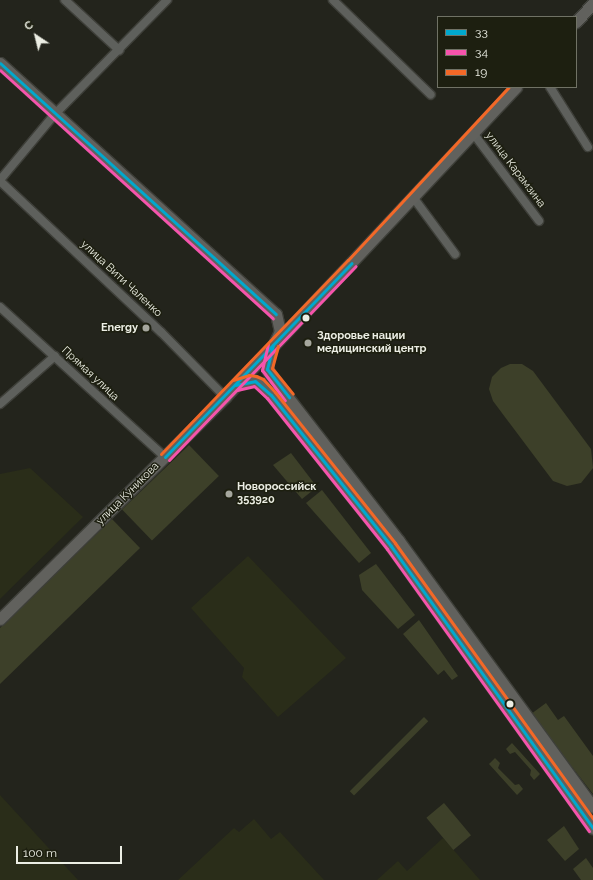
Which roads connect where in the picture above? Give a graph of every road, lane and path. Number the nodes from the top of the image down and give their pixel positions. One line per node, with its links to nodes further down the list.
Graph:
1 (65, 0): 6 (street)
2 (167, 0): 6 (street)
3 (334, 0): 10 (street)
4 (593, 3): 5 (street)
5 (577, 21)
6 (119, 50): 11 (street)
7 (0, 63): 11 (street)
8 (515, 88): 12 (street, улица Куникова)
9 (551, 88): 13 (street)
10 (431, 95)
11 (55, 114): 14 (street); 19 (street)
12 (473, 133): 15 (street, улица Куникова); 16 (street, улица Карамзина)
13 (588, 147)
14 (0, 180): 27 (street, улица Вити Чаленко)
15 (413, 198): 17 (street); 20 (street, улица Куникова)
16 (539, 220)
17 (455, 254)
18 (0, 307): 22 (street, Прямая улица)
19 (276, 314): 20 (street); 21 (street)
20 (303, 314): 21 (street, улица Куникова)
21 (273, 345): 23 (street, улица Куникова); 24 (street)
22 (55, 356): 28 (street); 29 (street, Прямая улица)
23 (255, 367): 24 (street); 25 (street); 26 (street, улица Куникова)
24 (270, 374): 30 (street)
25 (260, 383): 26 (street); 30 (street)
26 (235, 385): 27 (street, улица Куникова)
27 (225, 397): 29 (street, улица Куникова)
28 (0, 404)
29 (165, 457): 31 (street, улица Куникова)
30 (395, 544): 32 (street); 33 (street)
31 (0, 619)
32 (593, 807)
33 (593, 828)

